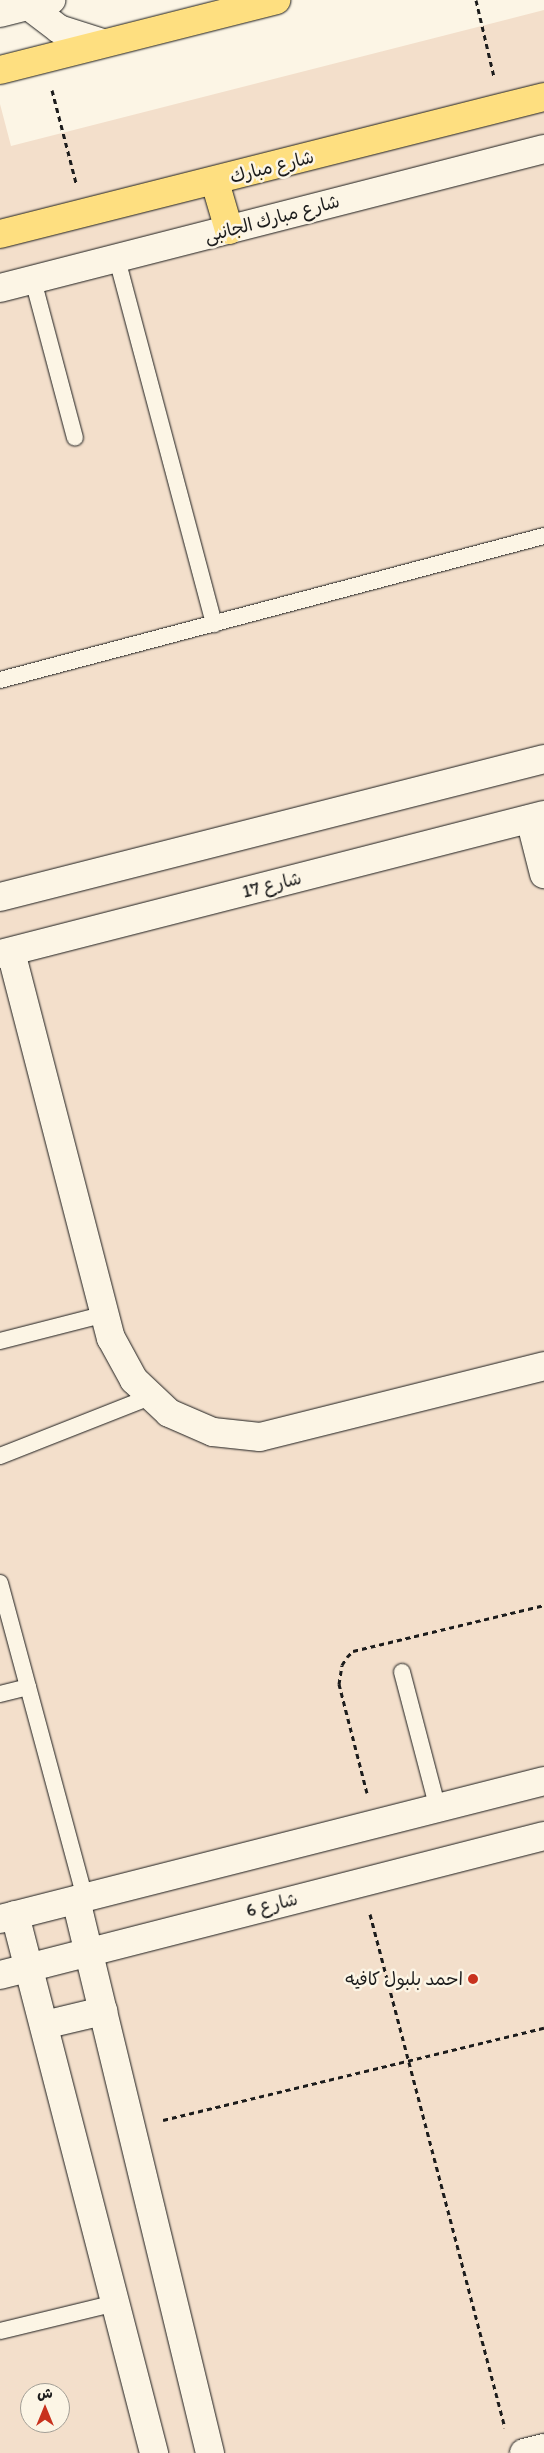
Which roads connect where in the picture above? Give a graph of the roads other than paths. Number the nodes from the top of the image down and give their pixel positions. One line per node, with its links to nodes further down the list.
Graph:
1 (276, 0): 4 (main road)
2 (33, 2): 3 (street); 4 (street)
3 (0, 13)
4 (103, 43): 5 (main road)
5 (0, 70)
6 (544, 97): 8 (main road, شارع مبارك)
7 (544, 149): 9 (street, شارع مبارك الجانبى)
8 (215, 182): 9 (main road); 10 (main road, شارع مبارك)
9 (229, 230): 11 (street, شارع مبارك الجانبى)
10 (0, 234)
11 (117, 259): 12 (street, شارع مبارك الجانبى); 16 (lane)
12 (33, 280): 13 (street, شارع مبارك الجانبى); 14 (lane)
13 (0, 288)
14 (75, 438)
15 (544, 536): 16 (lane)
16 (214, 624): 17 (lane)
17 (0, 680)
18 (544, 759): 21 (street)
19 (537, 817): 20 (street); 22 (street, شارع 17)
20 (544, 874)
21 (0, 897)
22 (5, 953): 23 (street)
23 (106, 1314): 24 (lane); 26 (street)
24 (0, 1341)
25 (544, 1366): 26 (street)
26 (150, 1397): 27 (lane)
27 (0, 1456)
28 (0, 1583): 30 (lane)
29 (402, 1672): 33 (lane)
30 (28, 1687): 31 (lane); 35 (lane)
31 (0, 1694)
32 (544, 1781): 33 (street)
33 (438, 1809): 35 (street)
34 (544, 1836): 37 (street, شارع 6)
35 (80, 1899): 36 (street); 37 (street)
36 (8, 1917): 38 (street)
37 (89, 1952): 38 (street, شارع 6); 40 (street)
38 (29, 1968): 39 (street, شارع 6); 41 (street)
39 (0, 1975)
40 (103, 2011): 41 (street); 47 (street)
41 (44, 2025): 42 (street)
42 (116, 2303): 43 (lane); 46 (street)
43 (0, 2331)
44 (515, 2443): 45 (street)
45 (544, 2448)
46 (154, 2453)
47 (210, 2453)

